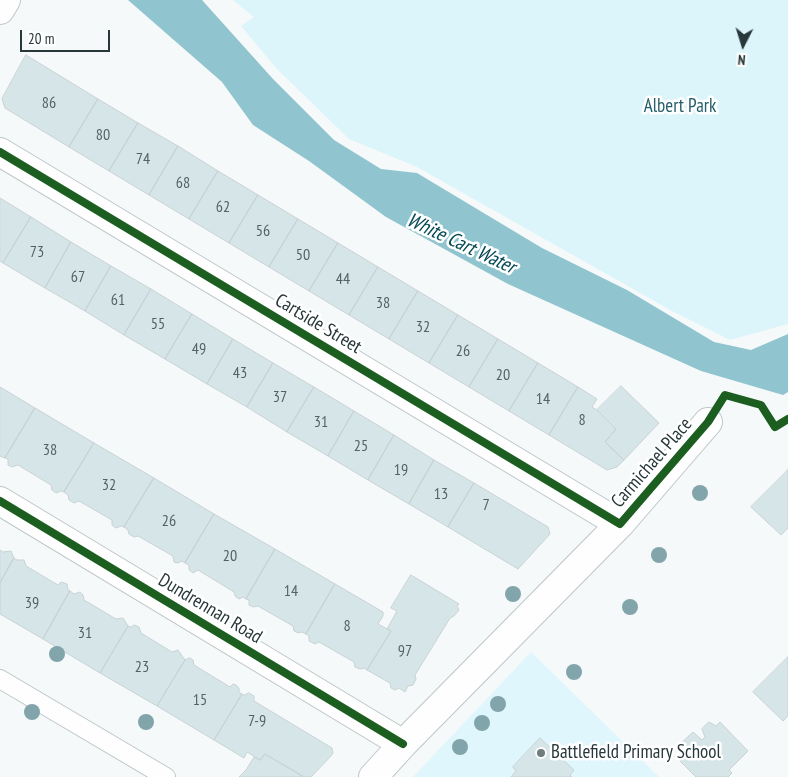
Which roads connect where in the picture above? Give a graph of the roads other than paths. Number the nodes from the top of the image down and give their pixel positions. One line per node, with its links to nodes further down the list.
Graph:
1 (6, 0): 2 (street)
2 (0, 10)
3 (0, 152): 6 (street, Cartside Street)
4 (708, 422): 6 (street, Carmichael Place)
5 (0, 502): 8 (street, Dundrennan Road)
6 (620, 524): 8 (street, Carmichael Place)
7 (0, 679): 9 (lane)
8 (403, 744): 10 (street, Carmichael Place)
9 (166, 777)
10 (373, 777)

